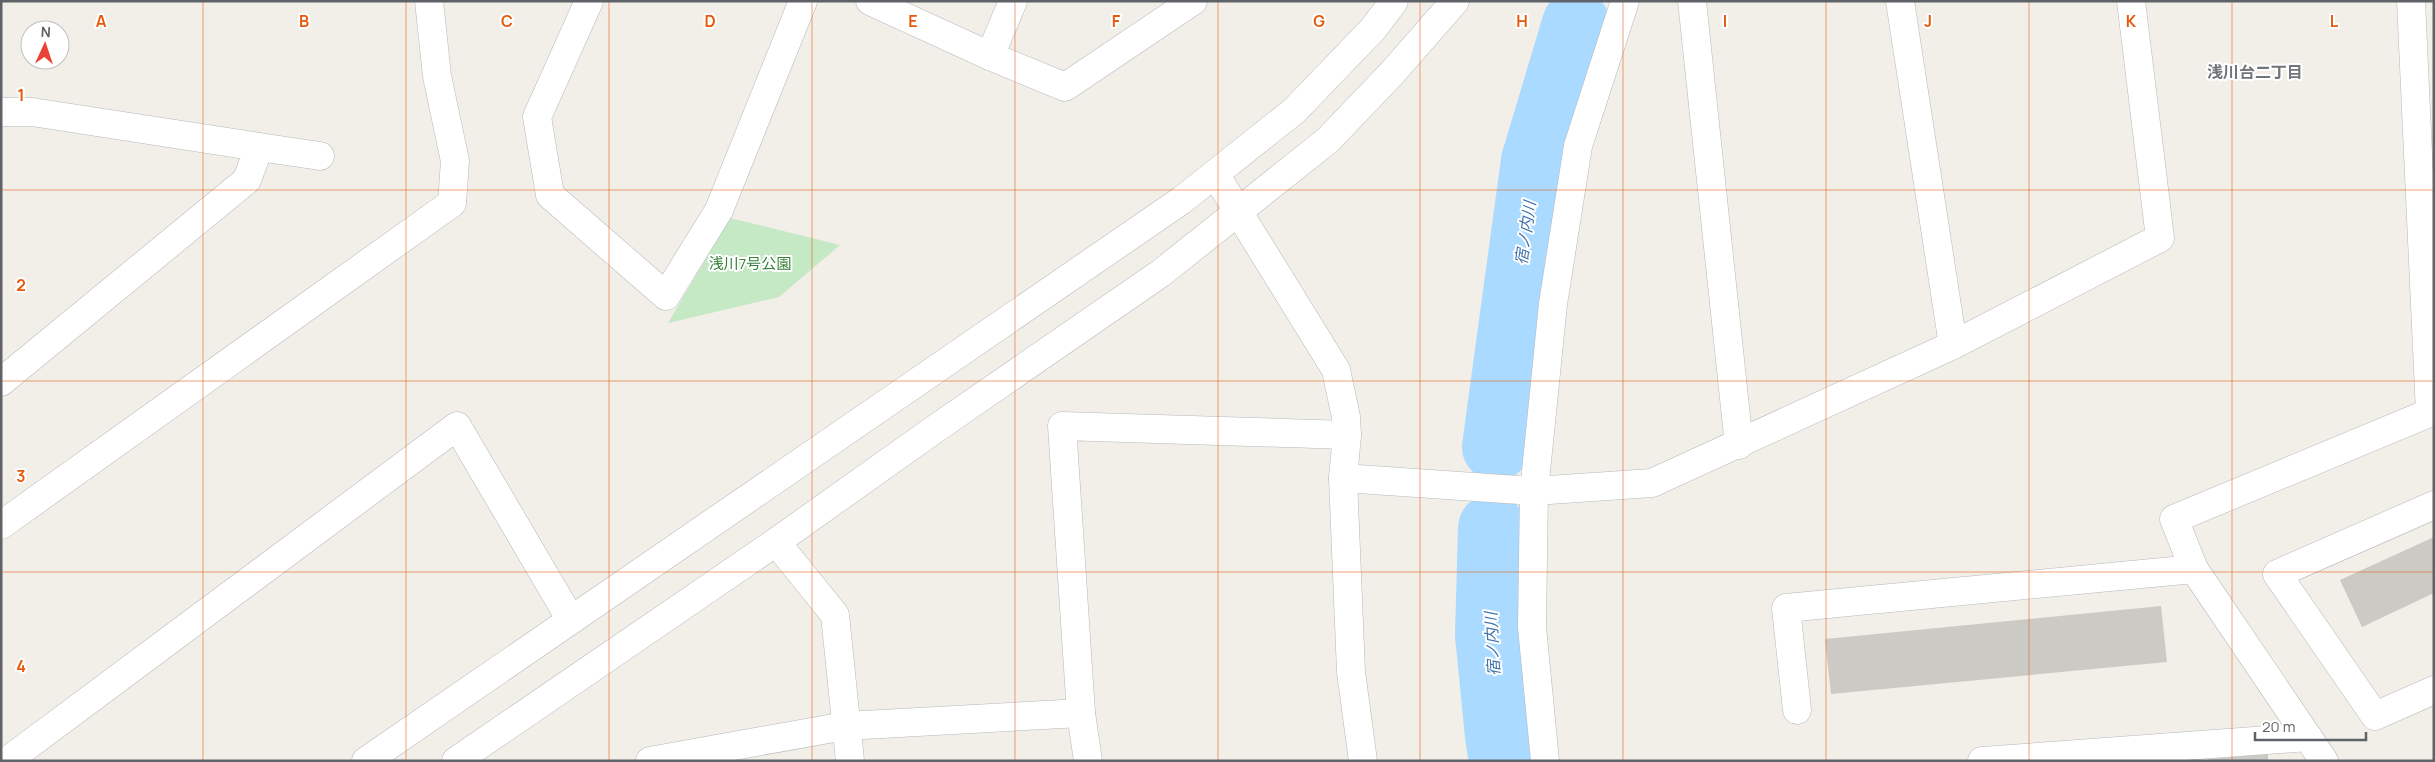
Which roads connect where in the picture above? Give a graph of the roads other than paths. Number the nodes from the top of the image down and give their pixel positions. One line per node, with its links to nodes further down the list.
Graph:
1 (429, 1): 28 (street)
2 (589, 1): 3 (street)
3 (803, 1)
4 (870, 1): 14 (street)
5 (1014, 1): 14 (street)
6 (1193, 1): 14 (street)
7 (1394, 1): 18 (street)
8 (1455, 1): 19 (street)
9 (1624, 1): 26 (street)
10 (1692, 1): 24 (street)
11 (1900, 1): 20 (street)
12 (2131, 1): 20 (street)
13 (2410, 1): 22 (street)
14 (990, 56)
15 (1, 112): 16 (street)
16 (259, 147): 17 (street); 21 (street)
17 (320, 156)
18 (1215, 174): 19 (street); 31 (street)
19 (1240, 212): 23 (street); 29 (street)
20 (1954, 345): 24 (street)
21 (1, 382)
22 (2432, 412): 30 (street)
23 (1347, 434): 25 (street); 34 (street)
24 (1739, 445): 26 (street)
25 (1343, 478): 26 (street); 43 (street)
26 (1534, 491): 44 (street)
27 (2434, 505): 32 (street)
28 (1, 525)
29 (776, 542): 35 (street); 39 (street)
30 (2194, 570): 33 (street); 36 (street)
31 (570, 620): 37 (street); 38 (street)
32 (2434, 690)
33 (1797, 710)
34 (1081, 713): 35 (street); 42 (street)
35 (845, 726): 40 (street); 41 (street)
36 (2308, 737): 45 (street); 46 (street)
37 (8, 761)
38 (366, 761)
39 (456, 761)
40 (650, 761)
41 (850, 761)
42 (1088, 761)
43 (1363, 761)
44 (1545, 761)
45 (1982, 761)
46 (2324, 761)

